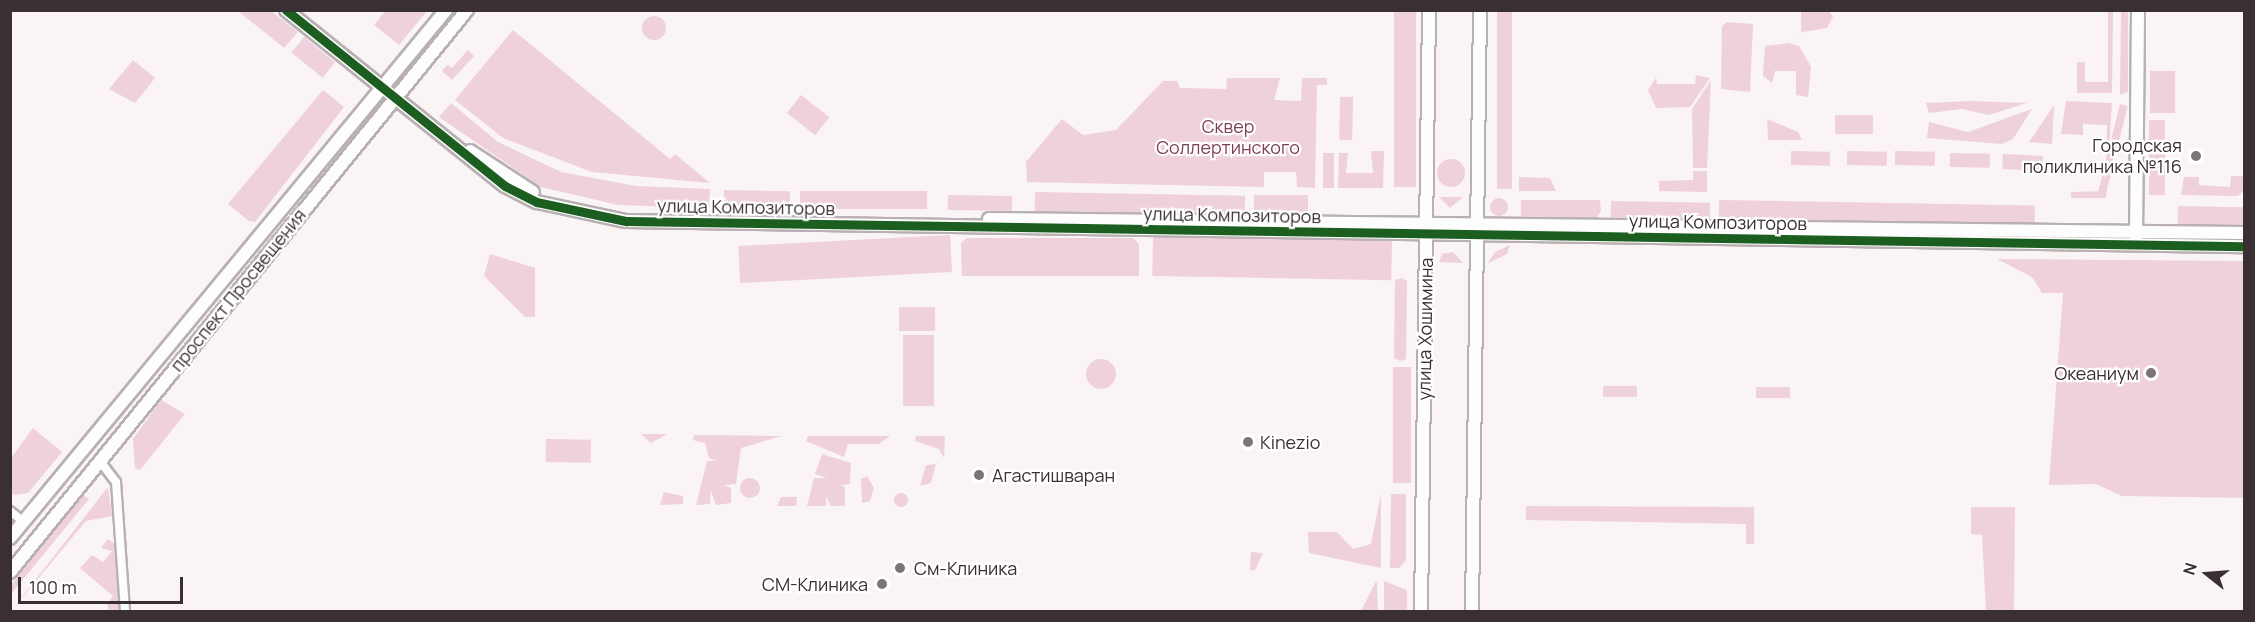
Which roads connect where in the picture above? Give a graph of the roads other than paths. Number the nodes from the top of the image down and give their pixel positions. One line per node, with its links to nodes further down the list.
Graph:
1 (286, 10): 8 (street, улица Композиторов)
2 (297, 10): 8 (street, улица Композиторов)
3 (446, 10): 8 (street, проспект Просвещения)
4 (467, 10): 9 (street, проспект Просвещения)
5 (1429, 10): 10 (street, улица Хошимина)
6 (1480, 10): 11 (street)
7 (2138, 10): 13 (street)
8 (385, 86): 9 (street, улица Композиторов); 17 (street, проспект Просвещения)
9 (398, 97): 10 (street, улица Композиторов); 15 (street, проспект Просвещения)
10 (1426, 229): 11 (street, улица Композиторов); 21 (street, улица Хошимина)
11 (1477, 230): 13 (street, улица Композиторов); 22 (street)
12 (2244, 233): 13 (street, улица Композиторов)
13 (2136, 238): 14 (street, улица Композиторов)
14 (2244, 246)
15 (100, 461): 19 (street, проспект Просвещения); 20 (street)
16 (10, 511): 17 (street)
17 (24, 522): 18 (street, проспект Просвещения)
18 (10, 538)
19 (10, 572)
20 (125, 612)
21 (1421, 612)
22 (1472, 612)

